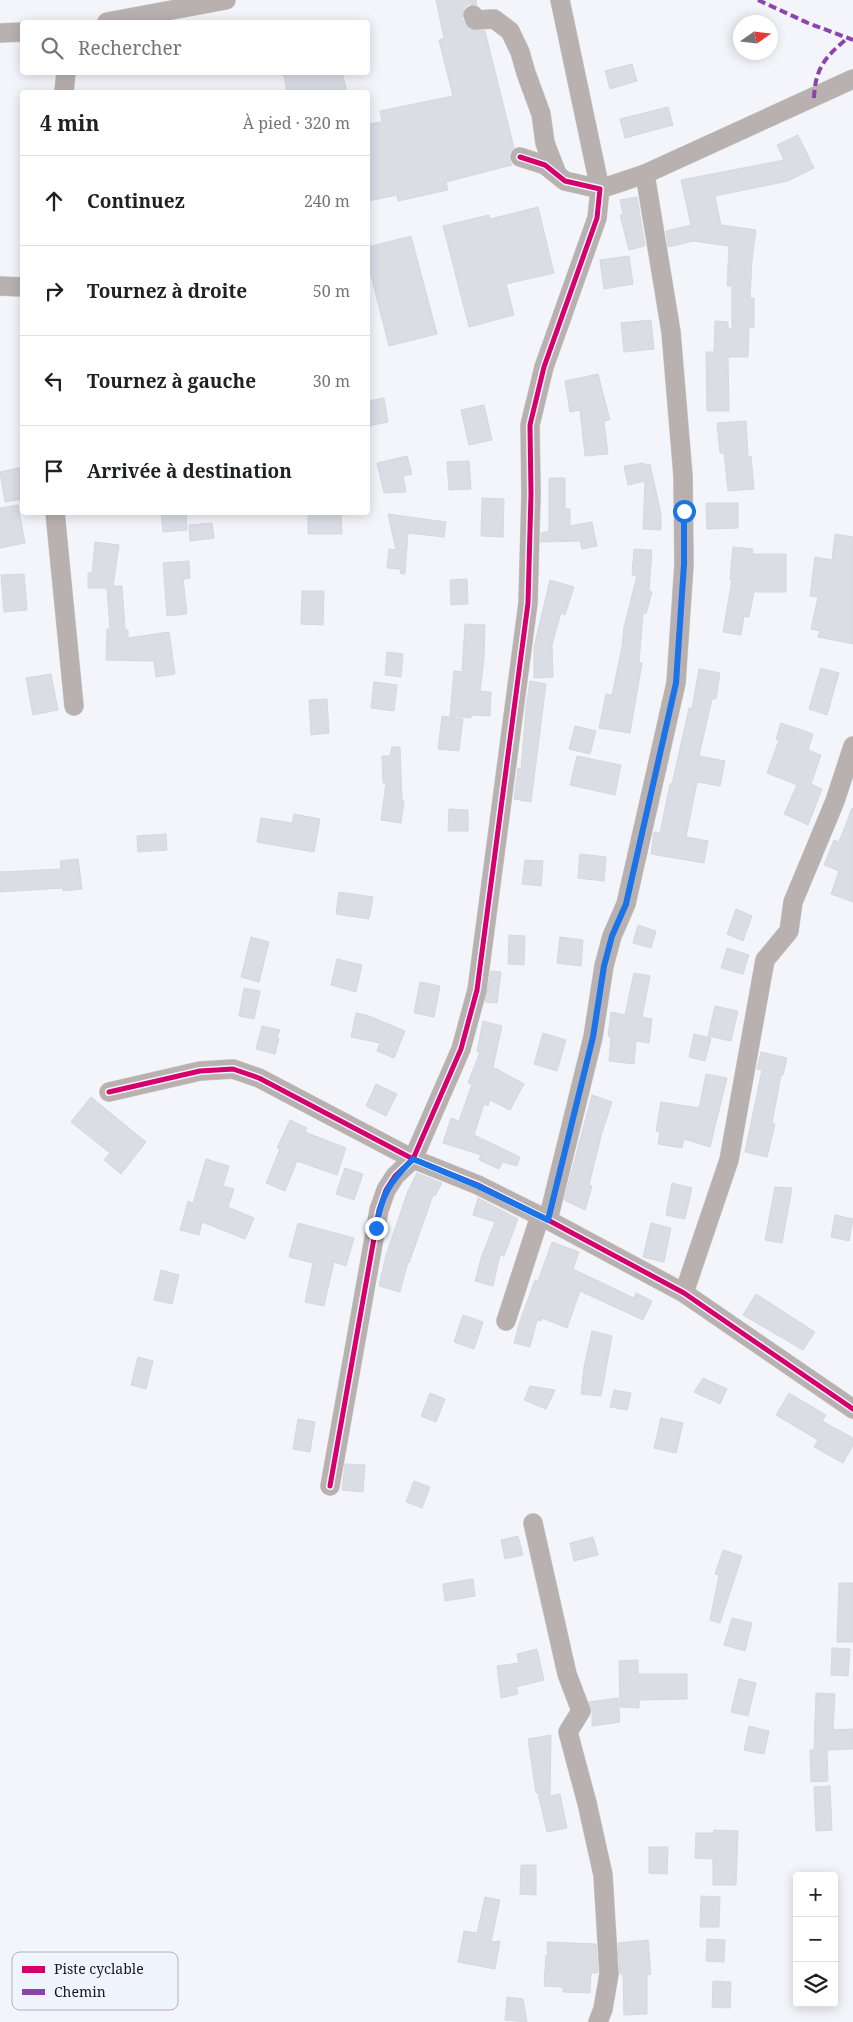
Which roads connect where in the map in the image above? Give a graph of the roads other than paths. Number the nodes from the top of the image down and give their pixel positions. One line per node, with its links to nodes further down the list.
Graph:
1 (226, 0): 3 (street)
2 (560, 0): 14 (street)
3 (135, 8): 5 (street)
4 (473, 15): 12 (street)
5 (111, 20)
6 (20, 32): 7 (street)
7 (0, 33)
8 (66, 75): 10 (street)
9 (853, 79): 13 (street)
10 (64, 90)
11 (520, 157): 12 (street)
12 (557, 174): 14 (street)
13 (645, 174): 14 (street); 22 (street)
14 (600, 189): 21 (street)
15 (0, 286): 16 (street)
16 (20, 287)
17 (55, 515): 18 (street)
18 (74, 706)
19 (853, 746): 23 (street)
20 (109, 1092): 21 (street)
21 (413, 1159): 22 (street); 26 (street)
22 (544, 1218): 23 (street); 24 (street)
23 (684, 1293): 25 (street)
24 (506, 1321)
25 (853, 1409)
26 (330, 1486)
27 (533, 1523): 28 (street)
28 (598, 2022)

